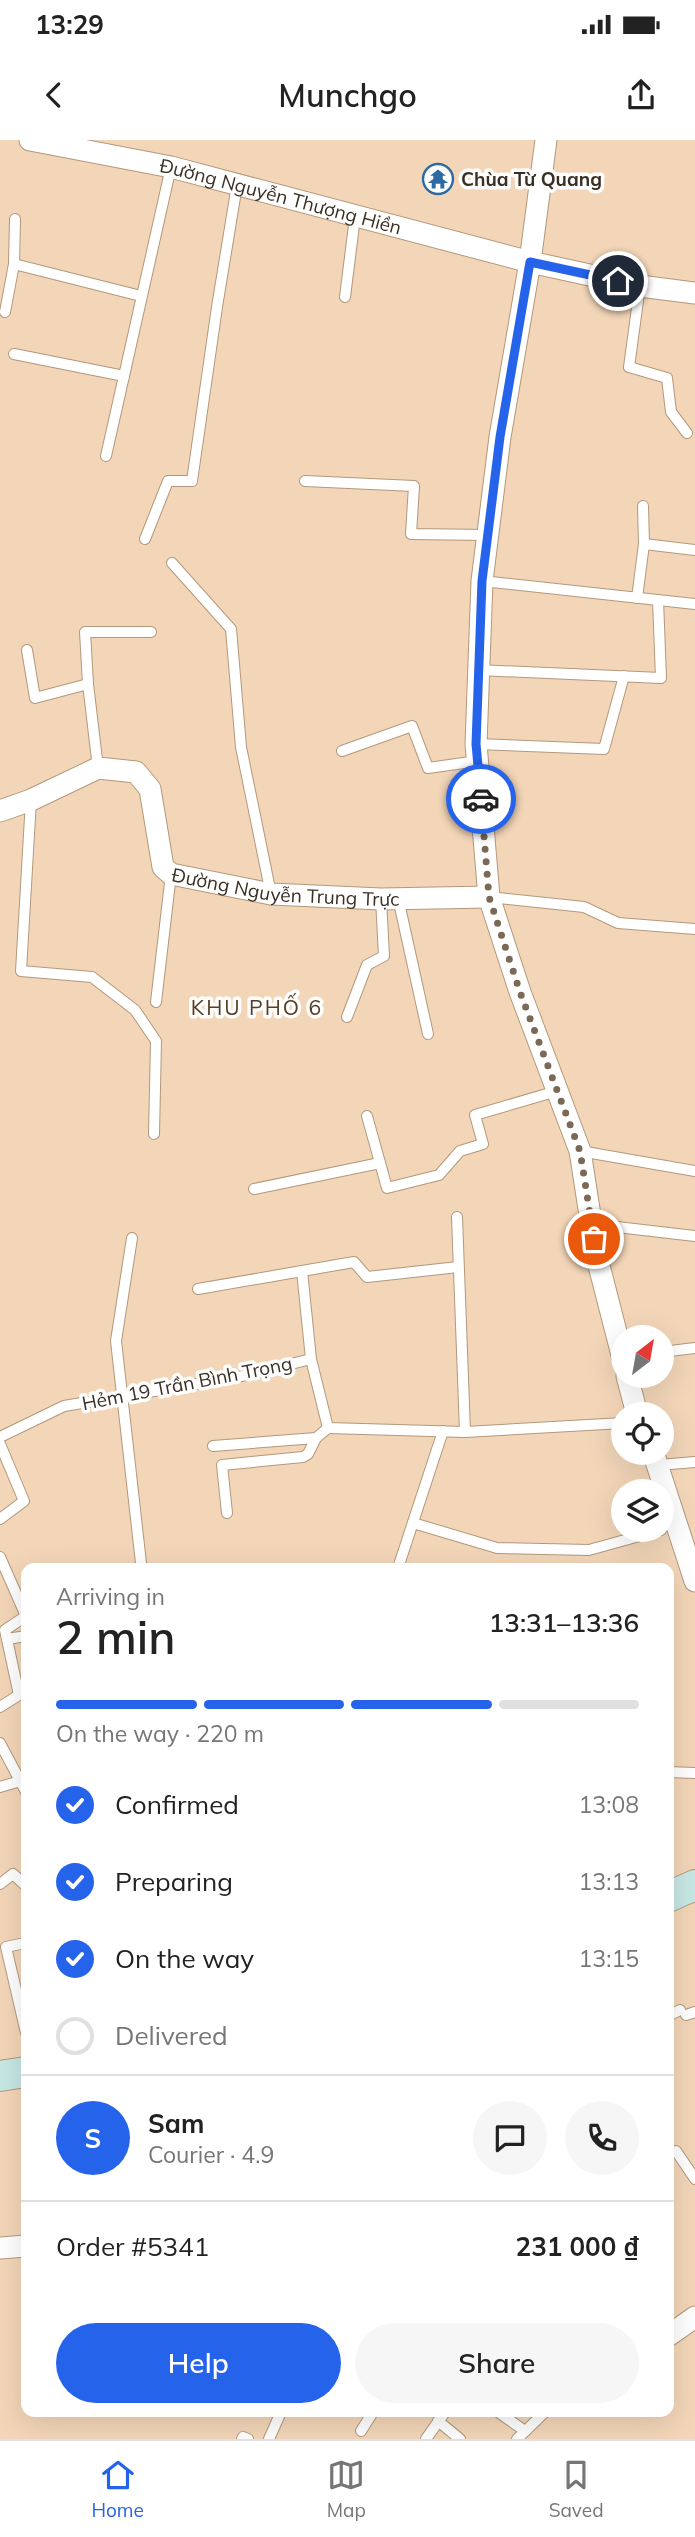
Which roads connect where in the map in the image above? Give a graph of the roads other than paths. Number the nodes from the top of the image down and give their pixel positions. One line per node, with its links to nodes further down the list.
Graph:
1 (30, 140): 3 (street, Đường Nguyễn Thượng Hiền)
2 (545, 140): 7 (street)
3 (171, 167): 4 (street, Đường Nguyễn Thượng Hiền); 11 (lane)
4 (237, 185): 5 (street, Đường Nguyễn Thượng Hiền); 21 (lane)
5 (355, 217): 7 (street, Đường Nguyễn Thượng Hiền); 12 (lane)
6 (15, 219): 8 (lane)
7 (530, 262): 9 (street, Đường Nguyễn Thượng Hiền); 20 (street)
8 (14, 264): 11 (lane); 13 (lane)
9 (640, 286): 10 (street, Đường Nguyễn Thượng Hiền); 16 (lane)
10 (695, 293)
11 (141, 296): 15 (lane)
12 (345, 297)
13 (5, 312)
14 (14, 354): 15 (lane)
15 (124, 376): 17 (lane)
16 (687, 433)
17 (106, 456)
18 (305, 481): 20 (lane)
19 (643, 506): 22 (lane)
20 (488, 535): 25 (street)
21 (145, 539)
22 (644, 544): 23 (lane); 26 (lane)
23 (695, 550)
24 (172, 563): 40 (lane)
25 (482, 581): 26 (lane); 31 (street)
26 (636, 598): 27 (lane)
27 (658, 600): 28 (lane); 32 (lane)
28 (695, 604)
29 (151, 632): 33 (lane)
30 (27, 650): 33 (lane)
31 (478, 670): 32 (lane); 35 (street)
32 (624, 676): 35 (lane)
33 (88, 684): 36 (lane)
34 (342, 751): 35 (lane)
35 (477, 752): 41 (street)
36 (98, 768): 37 (street); 39 (street, Đường Nguyễn Trung Trực)
37 (31, 800): 38 (street); 49 (lane)
38 (0, 811)
39 (171, 874): 40 (street, Đường Nguyễn Trung Trực); 44 (lane)
40 (271, 894): 42 (street, Đường Nguyễn Trung Trực)
41 (489, 897): 42 (street, Đường Nguyễn Trung Trực); 43 (lane); 47 (street)
42 (390, 899): 45 (lane); 46 (lane)
43 (695, 929)
44 (156, 1002)
45 (346, 1017)
46 (428, 1034)
47 (557, 1091): 50 (street); 51 (lane)
48 (367, 1116): 51 (lane)
49 (154, 1133)
50 (580, 1151): 52 (lane); 55 (street)
51 (380, 1163): 53 (lane)
52 (695, 1171)
53 (254, 1189)
54 (457, 1217): 58 (lane)
55 (592, 1224): 56 (lane); 61 (street)
56 (695, 1236)
57 (132, 1238): 65 (lane)
58 (458, 1268): 59 (lane); 69 (lane)
59 (302, 1271): 60 (lane); 64 (lane)
60 (198, 1289)
61 (615, 1325)
62 (695, 1348): 63 (lane)
63 (674, 1351)
64 (311, 1359): 65 (lane, Hẻm 19 Trần Bình Trọng); 67 (lane, Hẻm 19 Trần Bình Trọng)
65 (123, 1396): 70 (lane, Hẻm 19 Trần Bình Trọng); 82 (lane)
66 (611, 1424): 69 (lane)
67 (328, 1428): 68 (lane); 71 (lane)
68 (443, 1431): 69 (lane); 78 (lane)
69 (465, 1432)
70 (0, 1437)
71 (316, 1438): 73 (lane); 76 (lane)
72 (0, 1444): 77 (lane)
73 (213, 1446)
74 (674, 1460): 75 (lane)
75 (695, 1462)
76 (227, 1513)
77 (0, 1519)
78 (413, 1523): 79 (lane); 83 (lane)
79 (617, 1542)
80 (674, 1542): 84 (street)
81 (0, 1557): 85 (lane)
82 (142, 1563)
83 (400, 1563)
84 (695, 1581)
85 (21, 1605)
86 (21, 1619): 88 (lane)
87 (21, 1637): 88 (lane)
88 (7, 1639): 89 (lane)
89 (0, 1707)
90 (0, 1743): 93 (lane)
91 (674, 1772): 92 (lane)
92 (695, 1773)
93 (21, 1780)
94 (21, 1785): 95 (lane)
95 (0, 1787)
96 (21, 1881): 97 (lane)
97 (0, 1884)
98 (695, 1885): 99 (street)
99 (674, 1894)
100 (21, 1944): 101 (lane)
101 (21, 2012)
102 (21, 2073): 103 (street)
103 (0, 2076)
104 (674, 2152): 105 (lane)
105 (695, 2179)
106 (21, 2246): 107 (street)
107 (0, 2248)
108 (694, 2320): 109 (street)
109 (674, 2332)
110 (279, 2417): 120 (lane)
111 (370, 2417): 116 (lane)
112 (440, 2417): 121 (lane)
113 (442, 2417): 122 (lane)
114 (503, 2417): 117 (lane)
115 (540, 2417): 117 (lane)
116 (361, 2431)
117 (521, 2435)
118 (242, 2439): 119 (lane)
119 (248, 2439)
120 (270, 2439)
121 (426, 2439)
122 (460, 2439)

